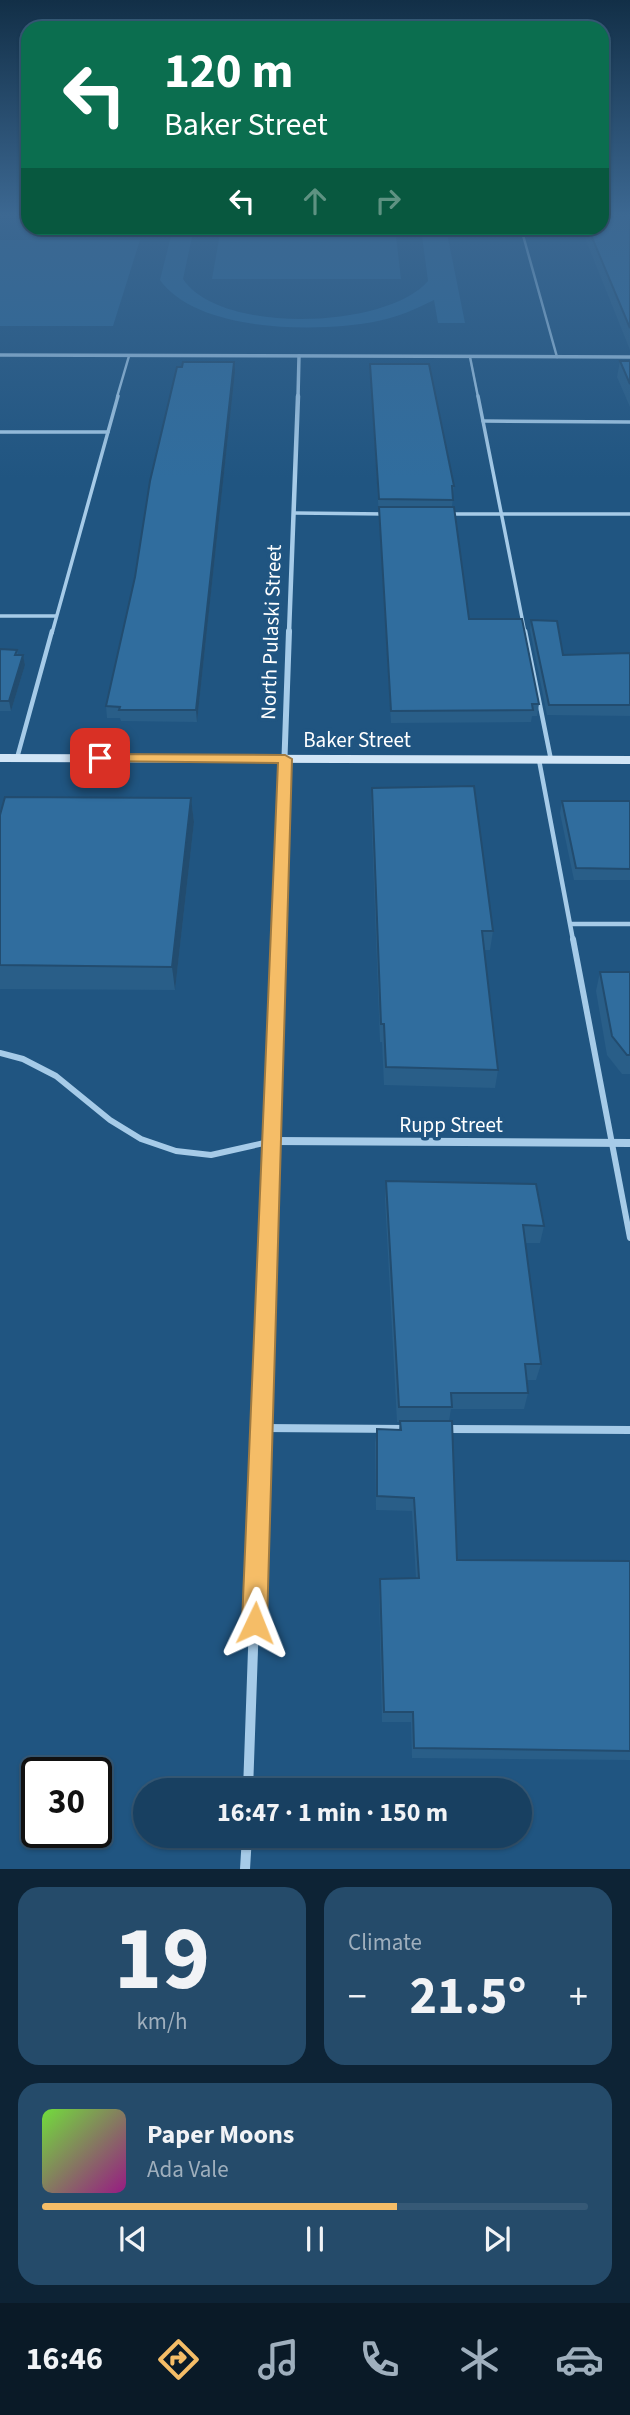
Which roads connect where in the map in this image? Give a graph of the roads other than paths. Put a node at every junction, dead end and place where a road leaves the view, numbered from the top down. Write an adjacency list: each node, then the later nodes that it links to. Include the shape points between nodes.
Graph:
1 (542, 304): 6 (lane)
2 (0, 355): 3 (street)
3 (129, 356): 4 (street); 11 (lane)
4 (299, 356): 5 (street); 12 (street, North Pulaski Street)
5 (470, 357): 6 (street); 8 (lane)
6 (557, 357): 7 (street)
7 (630, 357)
8 (483, 421): 9 (lane); 15 (lane)
9 (630, 422)
10 (0, 432): 11 (lane)
11 (108, 432): 18 (lane)
12 (295, 513): 13 (lane); 21 (street, North Pulaski Street)
13 (390, 514)
14 (446, 514): 15 (lane)
15 (502, 514): 16 (lane); 22 (lane)
16 (630, 514)
17 (0, 616): 18 (lane)
18 (56, 616): 20 (lane)
19 (0, 758): 20 (street, Baker Street)
20 (17, 758): 21 (street, Baker Street)
21 (285, 759): 22 (street, Baker Street); 27 (street, North Pulaski Street)
22 (545, 760): 23 (street, Baker Street); 24 (lane)
23 (630, 760)
24 (571, 924): 25 (lane); 28 (lane)
25 (630, 925)
26 (0, 1053): 27 (lane, via 56,1076 110,1121 176,1152 211,1155)
27 (272, 1142): 28 (street, Rupp Street); 31 (street, North Pulaski Street)
28 (612, 1143): 29 (street, Rupp Street); 30 (lane)
29 (630, 1143)
30 (630, 1238)
31 (262, 1428): 32 (lane); 35 (street, North Pulaski Street)
32 (409, 1429)
33 (437, 1429): 34 (lane)
34 (630, 1430)
35 (248, 1778)
36 (246, 1848): 37 (street)
37 (245, 1869)

